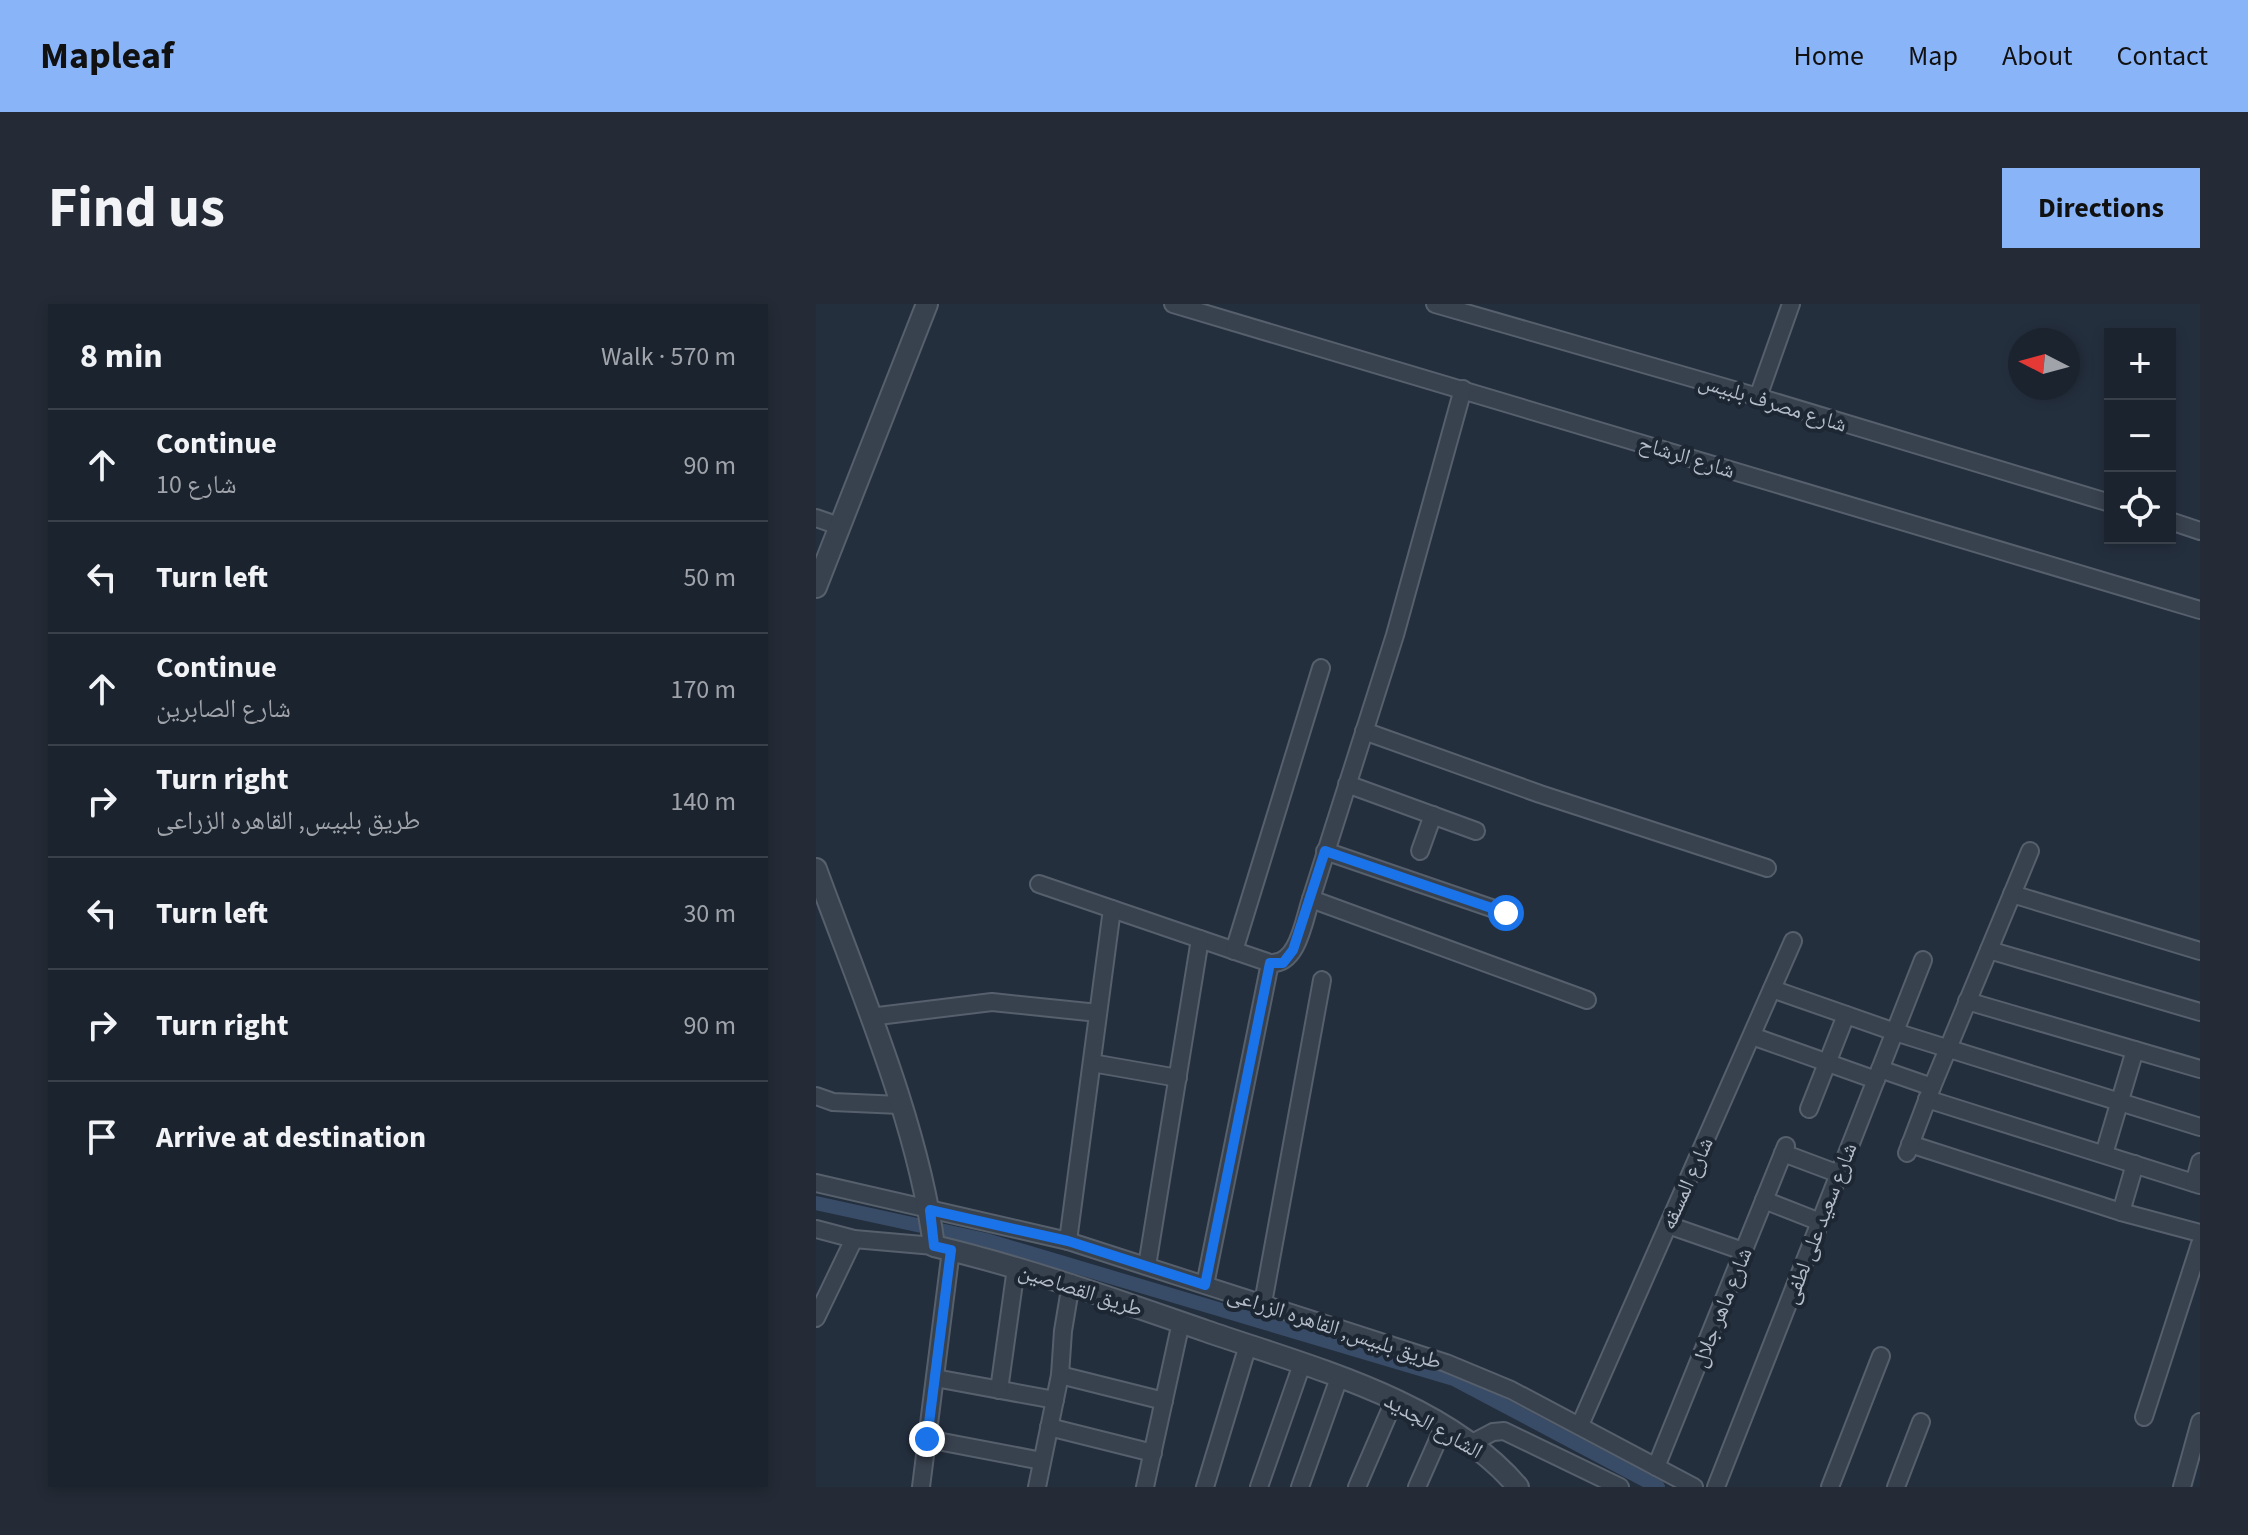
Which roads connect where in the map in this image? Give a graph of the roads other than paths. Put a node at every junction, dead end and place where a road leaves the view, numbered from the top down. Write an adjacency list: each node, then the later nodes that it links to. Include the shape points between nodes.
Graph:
1 (927, 304): 10 (street)
2 (1173, 304): 5 (street, شارع الرشاح)
3 (1435, 304): 6 (street, شارع مصرف بلبيس)
4 (1791, 304): 6 (street)
5 (1463, 389): 13 (street, شارع الرشاح); 15 (street)
6 (1758, 397): 7 (street, شارع مصرف بلبيس)
7 (2104, 501)
8 (816, 518): 10 (street)
9 (2176, 523): 11 (street)
10 (839, 526): 12 (street)
11 (2200, 531)
12 (816, 587)
13 (2200, 610)
14 (1321, 668): 32 (street)
15 (1364, 731): 16 (street); 22 (street)
16 (1347, 784): 17 (street); 19 (street)
17 (1433, 815): 18 (street); 20 (street)
18 (1476, 831)
19 (1325, 851): 26 (street); 28 (street)
20 (1420, 851)
21 (2030, 851): 25 (street)
22 (1767, 868)
23 (816, 869): 43 (street)
24 (1039, 884): 27 (street)
25 (2012, 894): 31 (street); 33 (street)
26 (1311, 899): 35 (street, via 1289,957); 38 (street)
27 (1112, 909): 29 (street); 41 (street)
28 (1506, 913)
29 (1200, 939): 32 (street); 52 (street)
30 (1793, 941): 37 (street, شارع المسقه)
31 (1989, 950): 39 (street); 40 (street)
32 (1234, 951): 35 (street)
33 (2200, 951)
34 (1923, 960): 44 (street, شارع سعيد على لطفى)
35 (1270, 963): 80 (street)
36 (1322, 980): 81 (street)
37 (1772, 989): 42 (street); 45 (street, شارع المسقه)
38 (1587, 1000)
39 (1967, 1001): 46 (street); 47 (street)
40 (2200, 1012)
41 (1098, 1013): 43 (street, via 992,1002); 48 (street)
42 (1846, 1015): 44 (street); 49 (street)
43 (870, 1017): 56 (street)
44 (1895, 1032): 46 (street); 51 (street, شارع سعيد على لطفى)
45 (1752, 1036): 49 (street); 69 (street, شارع المسقه)
46 (1948, 1049): 53 (street); 55 (street)
47 (2135, 1050): 50 (street); 55 (street)
48 (1092, 1063): 52 (street); 73 (street)
49 (1827, 1063): 51 (street); 57 (street)
50 (2200, 1069)
51 (1878, 1074): 53 (street); 62 (street, شارع سعيد على لطفى)
52 (1178, 1078): 77 (street)
53 (1929, 1093): 59 (street); 66 (street, via 1909,1149)
54 (816, 1096): 56 (street, via 833,1102)
55 (2120, 1102): 58 (street); 59 (street)
56 (900, 1105): 67 (street)
57 (1809, 1109)
58 (2200, 1127)
59 (2104, 1154): 61 (street)
60 (2200, 1162): 64 (street)
61 (2135, 1164): 64 (street); 66 (street)
62 (1839, 1174): 65 (street, شارع ماهر جلال, via 1784,1150); 68 (street, شارع سعيد على لطفى)
63 (816, 1183): 67 (street, طريق بلبيس, القاهره الزراعى)
64 (2197, 1184)
65 (1764, 1200): 68 (street); 76 (street, شارع ماهر جلال)
66 (2121, 1212): 71 (street)
67 (930, 1214): 73 (street, طريق بلبيس, القاهره الزراعى); 75 (street)
68 (1820, 1222): 117 (street, شارع سعيد على لطفى)
69 (1668, 1225): 76 (street); 97 (street, شارع المسقه)
70 (816, 1229): 72 (street, طريق القصاصين)
71 (2200, 1233)
72 (854, 1239): 75 (street, طريق القصاصين); 82 (street)
73 (1068, 1241): 77 (street, طريق بلبيس, القاهره الزراعى)
74 (2200, 1244): 94 (street)
75 (939, 1245): 78 (street, طريق القصاصين); 88 (street)
76 (1743, 1251): 105 (street, شارع ماهر جلال)
77 (1147, 1266): 80 (street, طريق بلبيس, القاهره الزراعى)
78 (1016, 1268): 79 (street, طريق القصاصين); 90 (street)
79 (1071, 1283): 83 (street, طريق القصاصين); 87 (street)
80 (1205, 1285): 81 (street, طريق بلبيس, القاهره الزراعى)
81 (1263, 1303): 97 (street, طريق بلبيس, القاهره الزراعى, via 1474,1372)
82 (816, 1318)
83 (1181, 1322): 84 (street, طريق القصاصين); 92 (street)
84 (1248, 1345): 86 (street, طريق القصاصين); 109 (street)
85 (1881, 1356): 118 (street)
86 (1302, 1364): 89 (street, طريق القصاصين); 110 (street)
87 (1060, 1375): 91 (street); 92 (street)
88 (935, 1378): 90 (street); 100 (street)
89 (1339, 1378): 93 (street, الشارع الجديد); 111 (street)
90 (999, 1390): 91 (street)
91 (1055, 1400): 99 (street)
92 (1164, 1401): 102 (street)
93 (1394, 1401): 98 (street, الشارع الجديد); 112 (street)
94 (2144, 1417)
95 (1921, 1422): 119 (street)
96 (2200, 1422): 104 (street)
97 (1580, 1425): 105 (street, طريق بلبيس, القاهره الزراعى)
98 (1444, 1426): 101 (street, الشارع الجديد); 113 (street)
99 (1049, 1427): 102 (street); 103 (street)
100 (927, 1439): 103 (street); 106 (street)
101 (1472, 1443): 114 (street, الشارع الجديد); 115 (street, via 1504,1431)
102 (1153, 1453): 108 (street)
103 (1042, 1461): 107 (street)
104 (2195, 1464): 120 (street)
105 (1656, 1467): 116 (street, طريق بلبيس, القاهره الزراعى)
106 (921, 1487)
107 (1037, 1487)
108 (1145, 1487)
109 (1205, 1487)
110 (1259, 1487)
111 (1300, 1487)
112 (1357, 1487)
113 (1417, 1487)
114 (1518, 1487)
115 (1620, 1487)
116 (1694, 1487)
117 (1716, 1487)
118 (1830, 1487)
119 (1896, 1487)
120 (2182, 1487)

